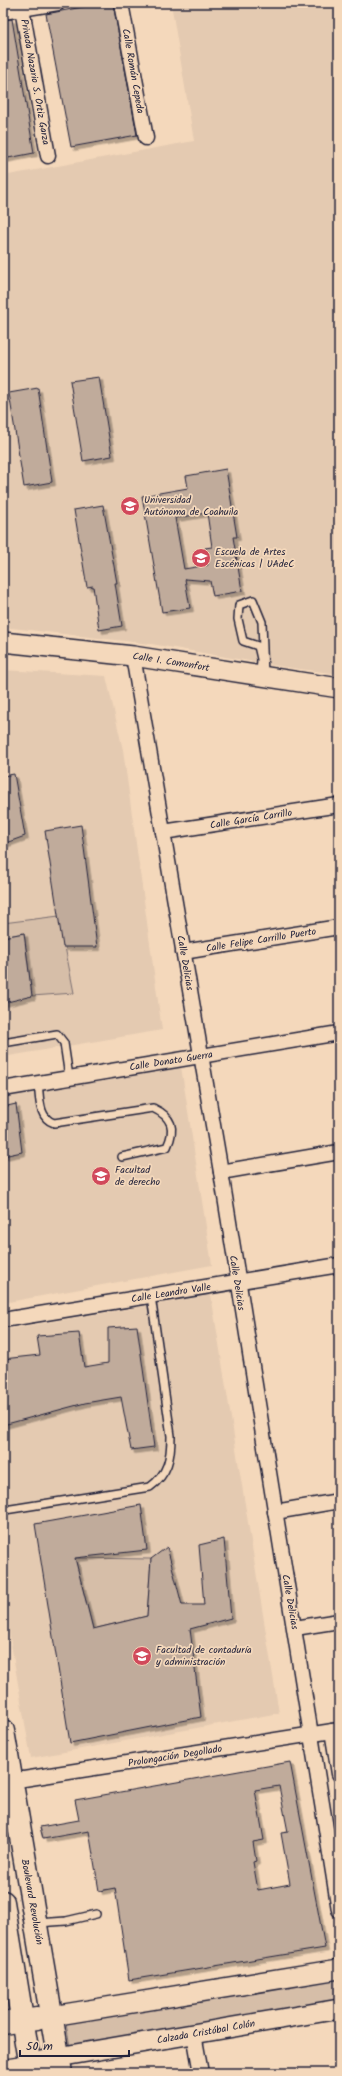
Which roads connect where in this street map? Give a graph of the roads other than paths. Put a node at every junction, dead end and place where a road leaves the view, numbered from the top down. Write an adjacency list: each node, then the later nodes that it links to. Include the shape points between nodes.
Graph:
1 (58, 3): 3 (street)
2 (121, 3): 5 (street, Calle Román Cepeda)
3 (22, 6): 4 (street); 6 (street, Privada Nazario S. Ortiz Garza)
4 (3, 12)
5 (146, 138)
6 (48, 156)
7 (3, 642): 8 (main road, Calle I. Comonfort)
8 (133, 656): 9 (main road, Calle I. Comonfort); 12 (street, Calle Delicias)
9 (262, 676): 9 (lane, via 262,622 254,600 239,605 238,619 243,641 258,646); 10 (main road, Calle I. Comonfort)
10 (339, 688)
11 (339, 805): 12 (street, Calle García Carrillo)
12 (163, 832): 14 (street, Calle Delicias)
13 (339, 928): 14 (street, Calle Felipe Carrillo Puerto)
14 (183, 952): 17 (street, Calle Delicias)
15 (339, 1033): 17 (street, Calle Donato Guerra)
16 (3, 1043): 18 (lane, via 57,1034 64,1043)
17 (201, 1056): 18 (street, Calle Donato Guerra); 23 (street, Calle Delicias)
18 (70, 1077): 19 (street, Calle Donato Guerra)
19 (38, 1083): 20 (street, Calle Donato Guerra); 22 (lane, via 43,1116 54,1123 153,1108 169,1119 171,1138 167,1147)
20 (3, 1089)
21 (339, 1152): 23 (street)
22 (122, 1157)
23 (221, 1172): 25 (street, Calle Delicias)
24 (339, 1265): 25 (street, Calle Leandro Valle)
25 (237, 1282): 26 (street, Calle Leandro Valle); 30 (street, Calle Delicias)
26 (151, 1296): 27 (street, Calle Leandro Valle); 29 (lane, via 171,1436 171,1455 160,1480 150,1487)
27 (3, 1320)
28 (339, 1501): 30 (street)
29 (5, 1510)
30 (275, 1512): 32 (street, Calle Delicias)
31 (339, 1621): 32 (street)
32 (295, 1628): 35 (street, Calle Delicias)
33 (336, 1730): 35 (street, Prolongación Degollado); 36 (street)
34 (3, 1732): 37 (main road, Boulevard Revolución)
35 (312, 1734): 37 (street, Prolongación Degollado); 39 (street, Calle Delicias)
36 (339, 1774)
37 (11, 1781): 41 (main road, Boulevard Revolución)
38 (3, 1902): 45 (main road)
39 (339, 1910)
40 (96, 1914): 41 (lane)
41 (35, 1923): 44 (main road, Boulevard Revolución)
42 (339, 1969): 44 (main road)
43 (339, 2010): 46 (main road, Calzada Cristóbal Colón)
44 (52, 2016): 45 (main road); 47 (main road, Boulevard Revolución)
45 (13, 2021): 48 (main road)
46 (194, 2034): 47 (main road, Calzada Cristóbal Colón); 50 (street)
47 (60, 2065): 48 (main road, Calzada Cristóbal Colón)
48 (30, 2070): 49 (main road, Calzada Cristóbal Colón)
49 (3, 2071)
50 (201, 2073)

